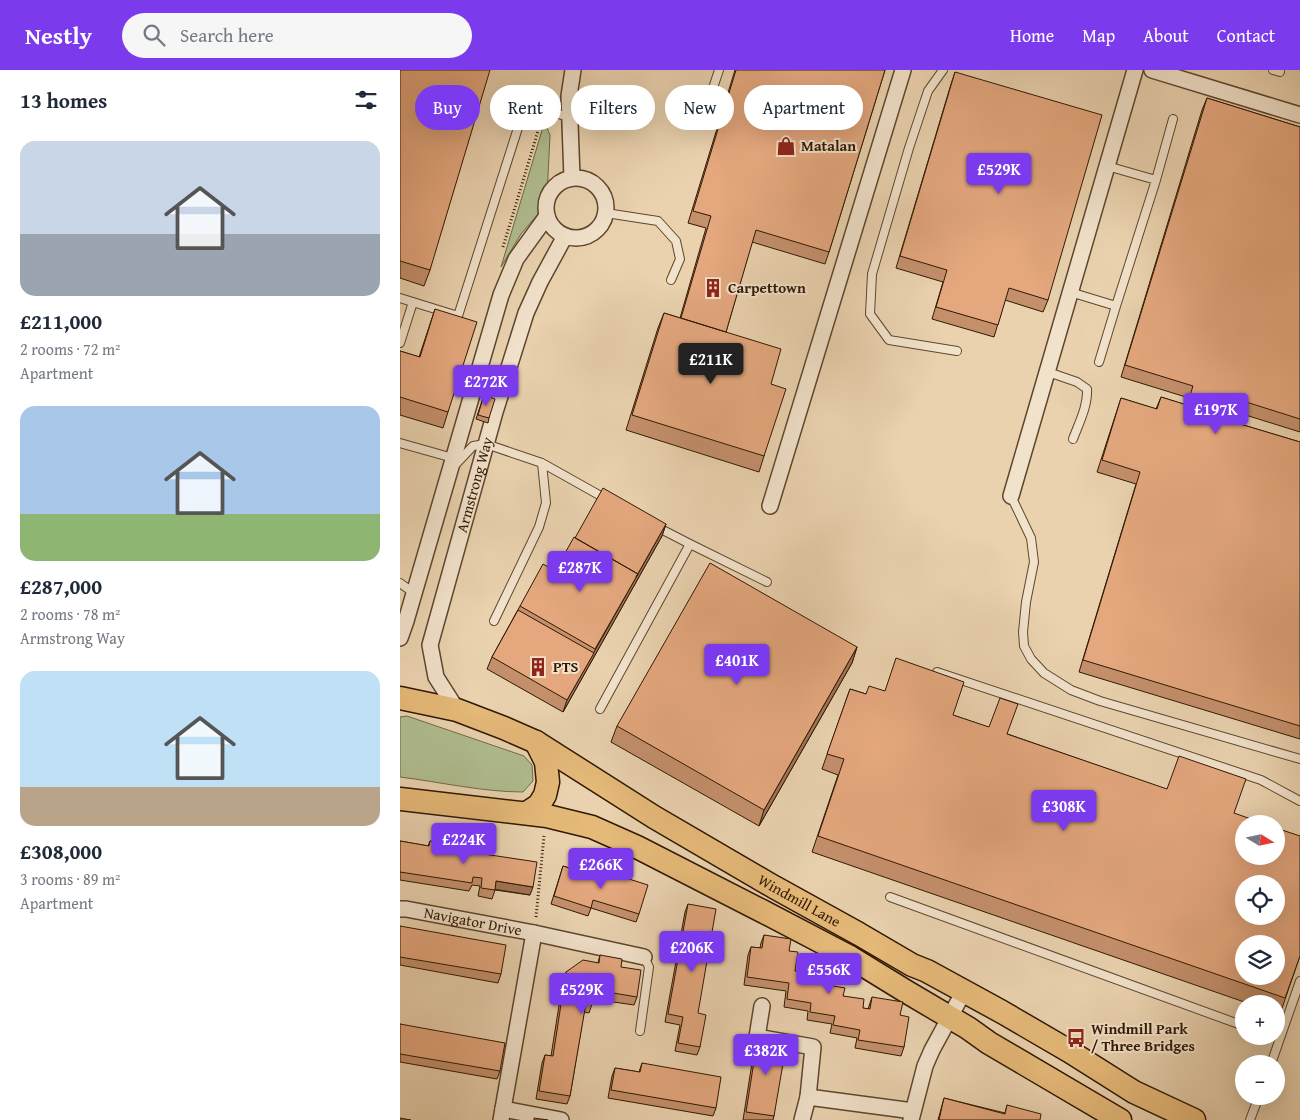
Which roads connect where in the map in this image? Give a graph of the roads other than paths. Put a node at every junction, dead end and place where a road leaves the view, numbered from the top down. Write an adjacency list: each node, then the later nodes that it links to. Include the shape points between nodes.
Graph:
1 (573, 70): 9 (street)
2 (719, 70): 7 (lane)
3 (903, 70): 33 (street)
4 (943, 70): 23 (lane, via 928,91 908,148 872,274 870,314 890,340)
5 (1134, 70): 11 (street)
6 (1152, 70): 8 (street)
7 (714, 85)
8 (1300, 114)
9 (569, 117): 12 (street); 20 (lane, via 538,107 524,109 458,316)
10 (1173, 119): 13 (lane)
11 (1107, 166): 13 (lane); 18 (street)
12 (572, 178): 14 (street, via 590,181 598,187 606,204); 15 (street, Armstrong Way, via 554,188 546,206)
13 (1156, 180): 21 (lane)
14 (606, 213): 16 (street, via 603,222 591,234 574,238); 17 (lane, via 658,221 676,241 680,259)
15 (547, 216): 16 (street, via 551,225); 30 (street, Armstrong Way, via 516,259 500,295)
16 (565, 236): 28 (street, Armstrong Way, via 526,313)
17 (671, 280)
18 (1070, 292): 21 (lane); 25 (street)
19 (400, 298): 20 (lane)
20 (413, 302): 22 (lane)
21 (1116, 306): 24 (lane)
22 (400, 344)
23 (957, 351)
24 (1099, 362)
25 (1048, 372): 26 (lane, via 1087,389 1086,404); 31 (street)
26 (1074, 439)
27 (400, 443): 30 (lane)
28 (486, 444): 29 (lane); 30 (lane, via 473,446); 44 (street, Armstrong Way, via 430,645 436,677)
29 (542, 463): 32 (lane); 39 (lane, via 546,503 539,527)
30 (452, 464): 38 (street, Armstrong Way)
31 (1011, 496): 46 (lane, via 1031,538 1034,562 1026,602 1024,646 1044,673 1071,690 1100,701)
32 (611, 502)
33 (770, 506)
34 (646, 520): 35 (lane)
35 (690, 544): 36 (lane); 43 (lane)
36 (767, 582)
37 (400, 583): 38 (lane)
38 (414, 593): 40 (street, Armstrong Way)
39 (494, 621)
40 (400, 638)
41 (927, 669): 48 (lane, via 1261,780)
42 (400, 698): 44 (main road, Windmill Lane)
43 (600, 709)
44 (458, 710): 45 (main road, Windmill Lane)
45 (536, 742): 49 (main road, via 546,762 548,782); 55 (main road, Windmill Lane, via 766,882)
46 (1300, 759)
47 (400, 799): 49 (main road, Windmill Lane)
48 (1300, 800)
49 (537, 815): 58 (main road, Windmill Lane, via 592,827 637,847 850,957)
50 (890, 897): 59 (lane)
51 (400, 909): 52 (street, Navigator Drive)
52 (534, 933): 53 (street); 63 (street, Navigator Drive)
53 (644, 957): 60 (lane, via 649,967)
54 (1300, 981): 57 (lane)
55 (964, 991): 58 (street); 68 (main road, Windmill Lane, via 1134,1092)
56 (762, 1006): 61 (street, via 757,1037 813,1047)
57 (1285, 1017)
58 (950, 1018): 64 (street, via 925,1066); 67 (main road, Windmill Lane)
59 (1235, 1023)
60 (640, 1031)
61 (808, 1097): 64 (street); 66 (street)
62 (1256, 1105): 69 (lane)
63 (502, 1115): 65 (street)
64 (912, 1116)
65 (561, 1120)
66 (802, 1120)
67 (1120, 1120)
68 (1194, 1120)
69 (1250, 1120)

